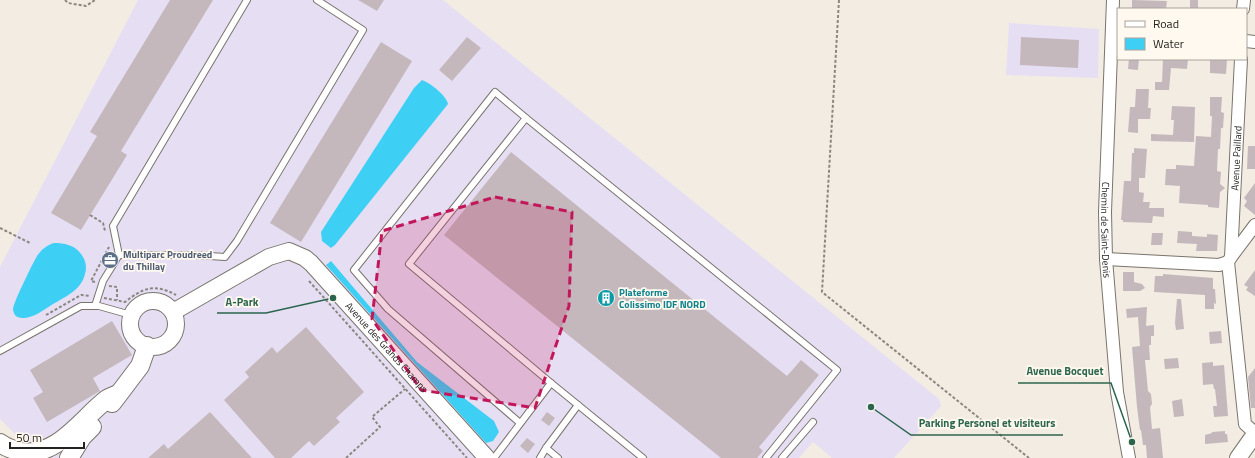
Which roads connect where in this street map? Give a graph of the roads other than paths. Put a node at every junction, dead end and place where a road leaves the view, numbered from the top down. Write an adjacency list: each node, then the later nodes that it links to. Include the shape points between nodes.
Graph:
1 (247, 0): 8 (lane, via 113,226)
2 (316, 0): 8 (lane, via 363,30 225,257)
3 (1113, 0): 4 (street, Chemin de Saint-Denis)
4 (1115, 36): 9 (street, Chemin de Saint-Denis, via 1105,212)
5 (1241, 60): 10 (street, Avenue Paillard)
6 (526, 118): 16 (lane, via 409,264); 20 (lane, via 495,92 354,270 388,309); 30 (lane, via 837,370)
7 (1255, 225): 10 (street)
8 (119, 255): 12 (lane, via 102,284)
9 (1106, 259): 10 (street, via 1220,265); 32 (street, Chemin de Saint-Denis, via 1117,392)
10 (1230, 260): 21 (street, Avenue Paillard, via 1245,424)
11 (176, 304): 13 (main road, via 154,300 143,303); 14 (main road, via 176,328 172,338 158,347); 24 (main road, Avenue des Grands Champs, via 269,258 289,251 305,258)
12 (95, 306): 13 (lane); 15 (lane, via 81,306)
13 (132, 315): 14 (main road, via 130,326 133,336)
14 (147, 346): 17 (main road, via 140,366)
15 (0, 351)
16 (551, 383): 18 (lane); 20 (lane)
17 (118, 394): 22 (main road, via 108,398 53,449 26,453 7,448); 25 (main road, via 106,412 82,437)
18 (578, 405): 23 (lane); 29 (lane)
19 (813, 422): 31 (lane)
20 (520, 423): 24 (lane)
21 (1255, 434): 33 (main road)
22 (0, 443)
23 (546, 448): 27 (lane); 28 (lane)
24 (493, 456): 26 (lane)
25 (69, 458)
26 (504, 458)
27 (540, 458)
28 (558, 458)
29 (643, 458)
30 (766, 458)
31 (782, 458)
32 (1129, 458)
33 (1238, 458)

